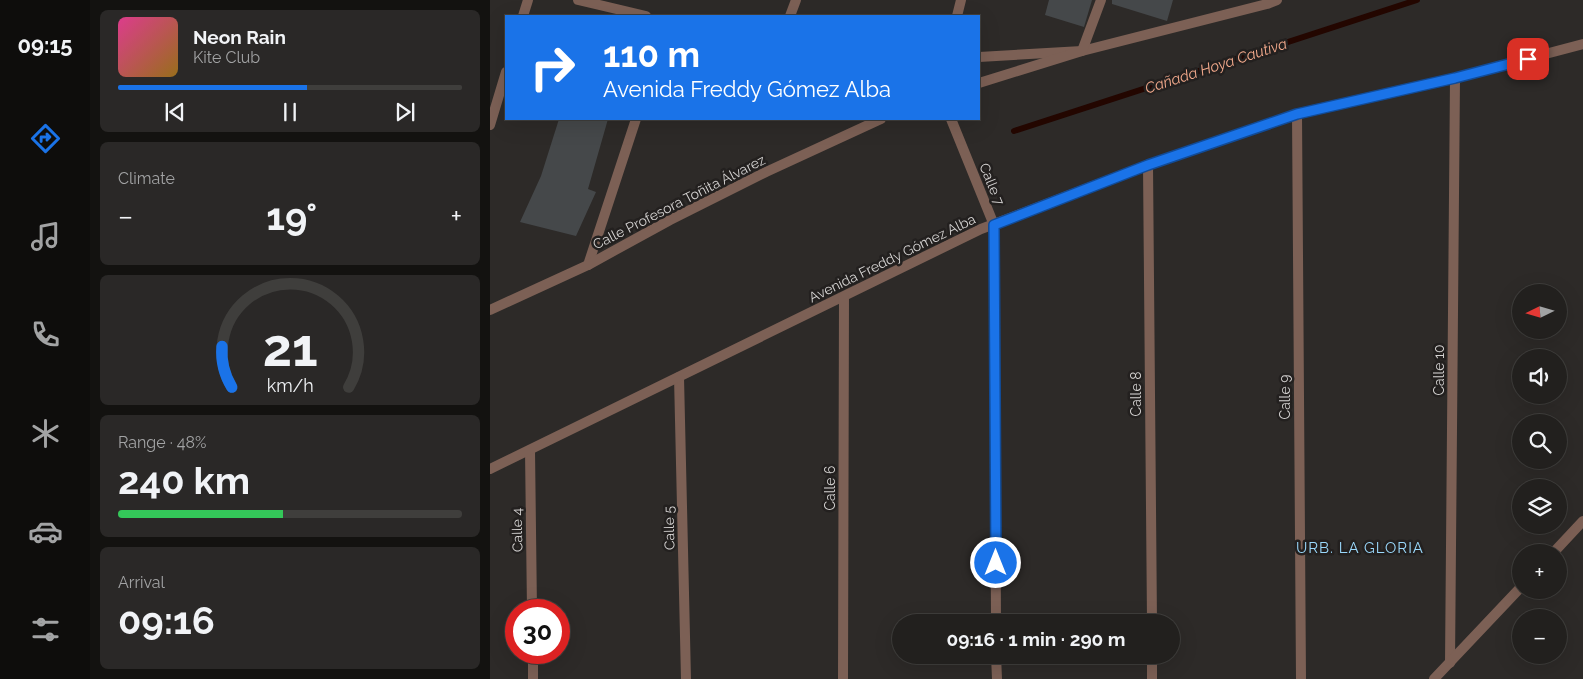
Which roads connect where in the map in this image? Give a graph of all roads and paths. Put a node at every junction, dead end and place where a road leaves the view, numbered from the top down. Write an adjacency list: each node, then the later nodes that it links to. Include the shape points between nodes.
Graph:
1 (528, 0): 7 (street)
2 (578, 0): 8 (street)
3 (796, 0): 9 (street)
4 (960, 0): 10 (street)
5 (1101, 0): 12 (street)
6 (1271, 1): 12 (street)
7 (523, 15)
8 (642, 15)
9 (790, 15)
10 (957, 15)
11 (1583, 44): 15 (street, Avenida Freddy Gómez Alba)
12 (1082, 51): 13 (street); 16 (street)
13 (980, 57)
14 (505, 75): 21 (street)
15 (1455, 78): 17 (street, Avenida Freddy Gómez Alba); 36 (street, Calle 10)
16 (980, 82)
17 (1297, 114): 22 (street, Avenida Freddy Gómez Alba); 45 (street, Calle 9)
18 (636, 120): 24 (street)
19 (879, 120): 24 (street, Calle Profesora Toñita Álvarez, via 679,215)
20 (951, 120): 23 (street, Calle 7)
21 (490, 125)
22 (1148, 165): 23 (street, Avenida Freddy Gómez Alba); 35 (street, Calle 8)
23 (994, 225): 25 (street, Avenida Freddy Gómez Alba); 34 (street, Calle 7)
24 (588, 265): 26 (street, Calle Profesora Toñita Álvarez)
25 (844, 297): 27 (street, Avenida Freddy Gómez Alba); 42 (street, Calle 6)
26 (490, 310)
27 (679, 377): 28 (street, Avenida Freddy Gómez Alba); 41 (street, Calle 5)
28 (530, 450): 29 (street, Avenida Freddy Gómez Alba); 33 (street, Calle 4)
29 (490, 469)
30 (1583, 522): 31 (street)
31 (1562, 544)
32 (1512, 597): 36 (street)
33 (532, 599)
34 (996, 614)
35 (1152, 614)
36 (1450, 663): 46 (street)
37 (533, 664): 40 (street)
38 (996, 664): 43 (street)
39 (1152, 664): 44 (street)
40 (533, 679)
41 (686, 679)
42 (843, 679)
43 (997, 679)
44 (1152, 679)
45 (1301, 679)
46 (1434, 679)

